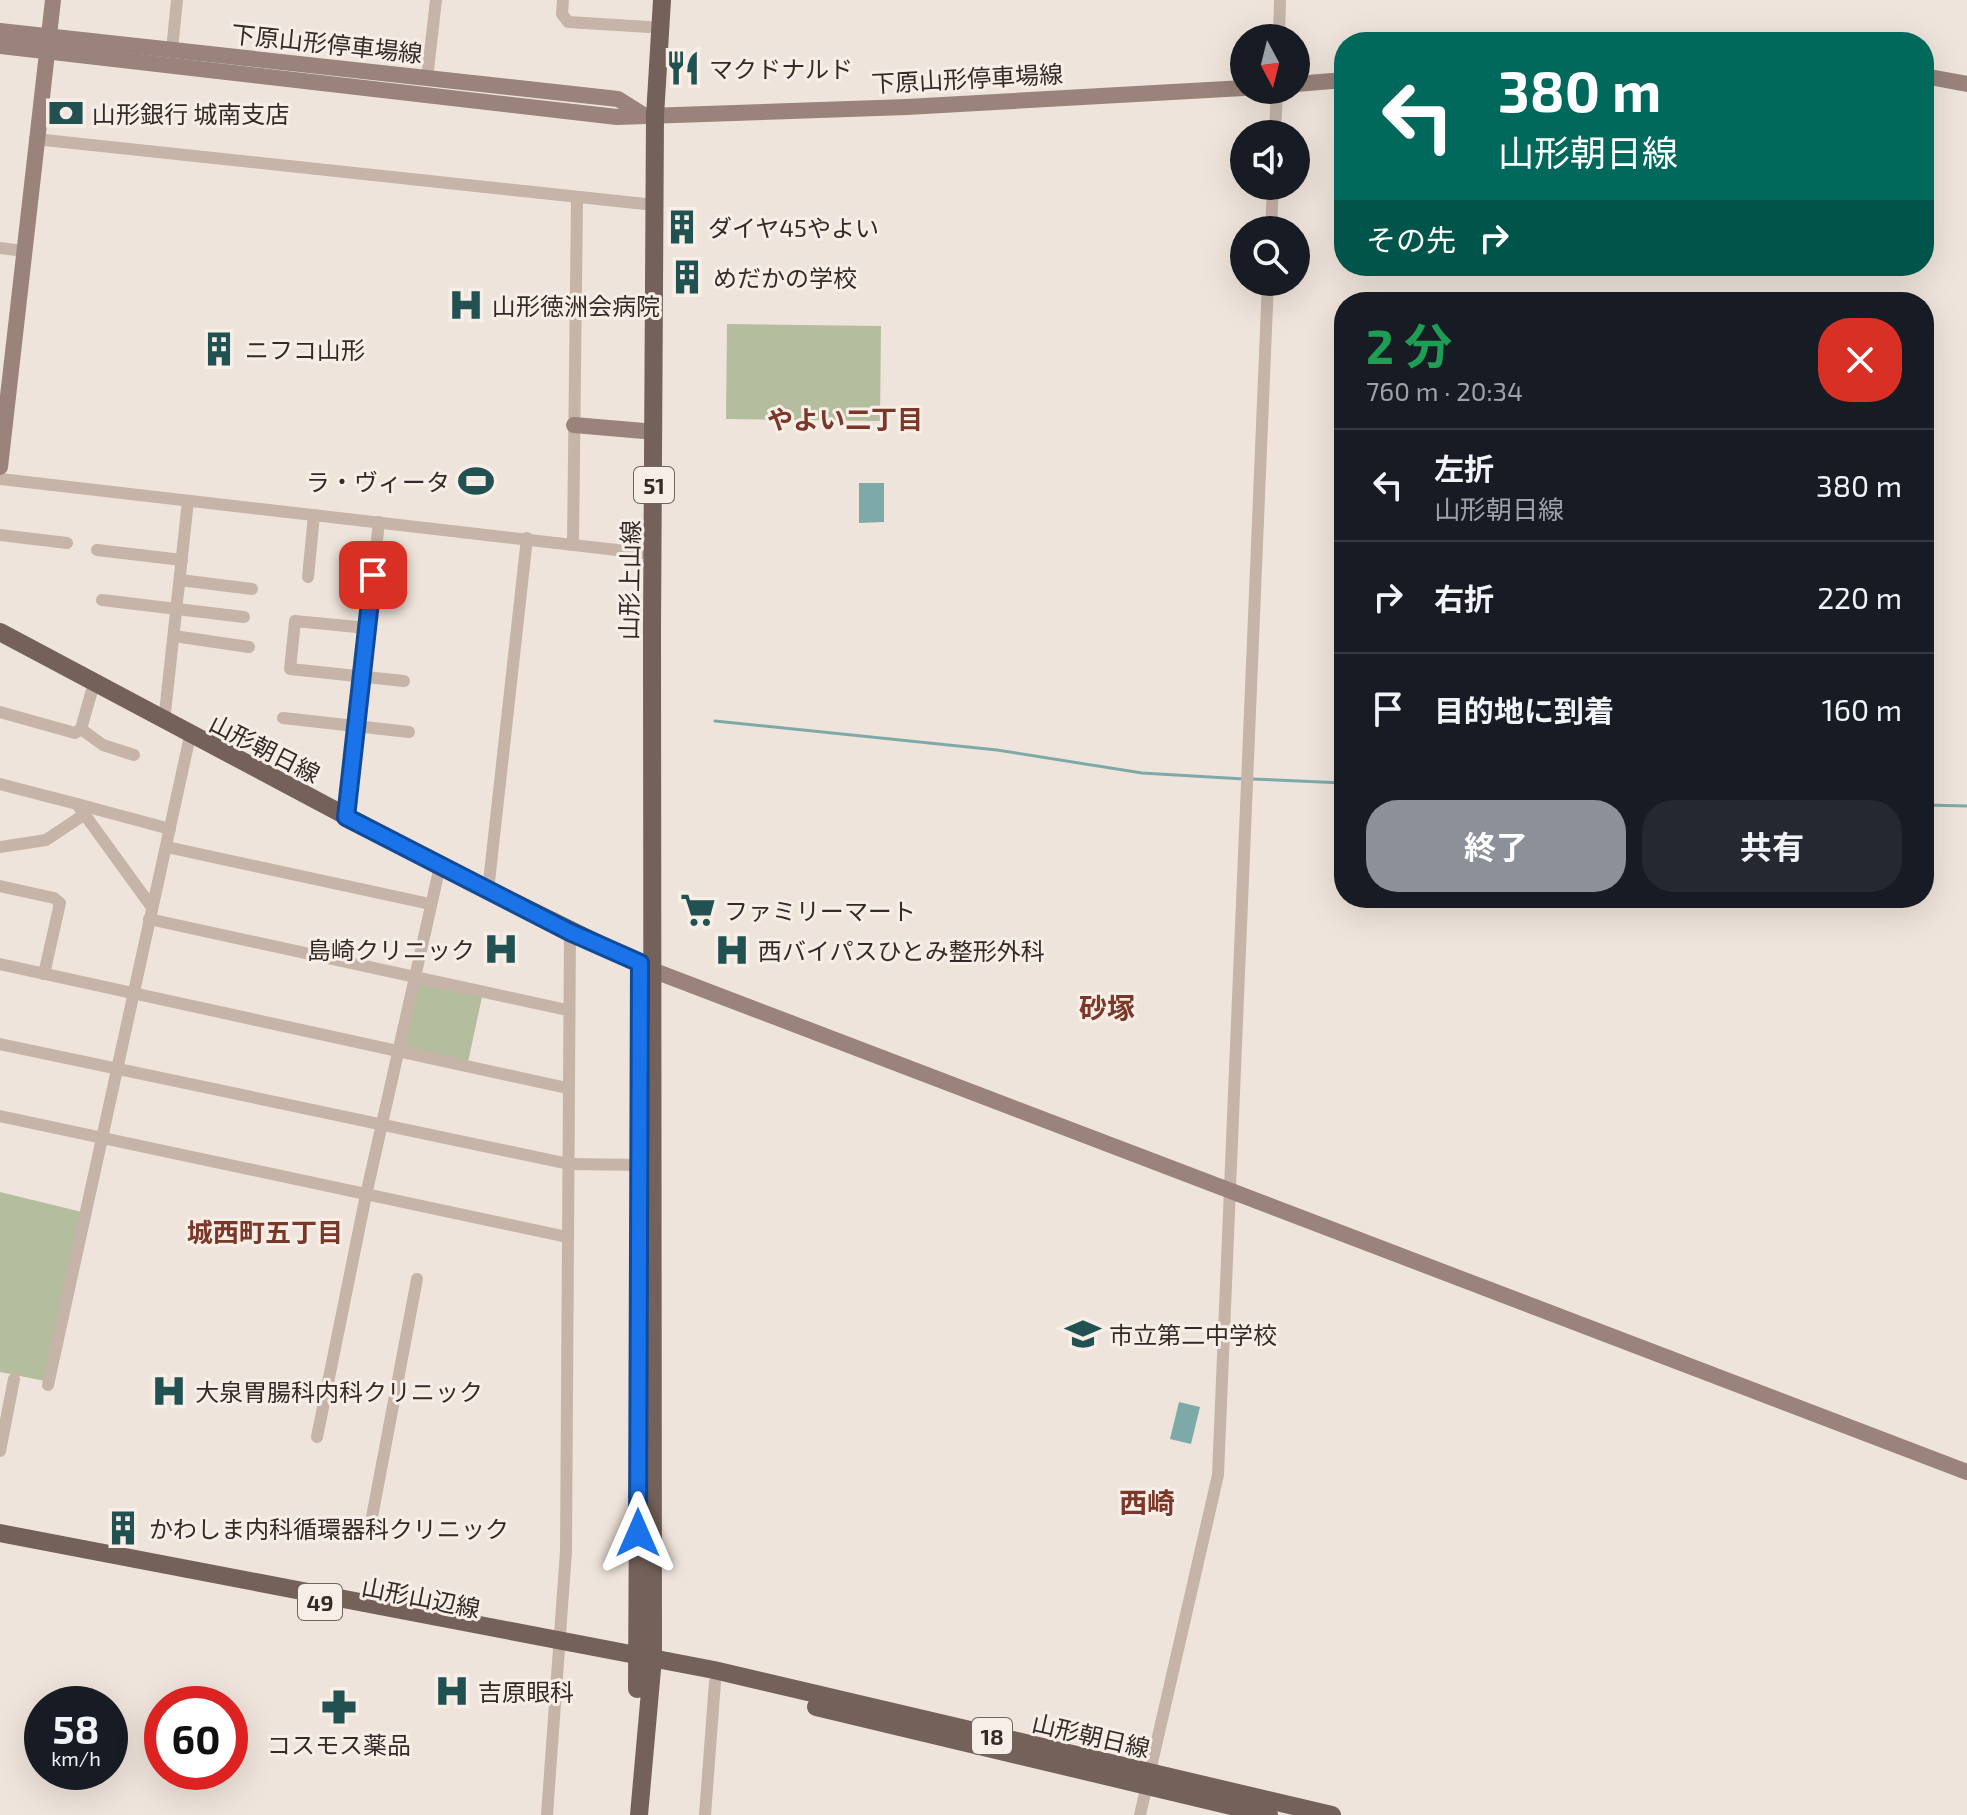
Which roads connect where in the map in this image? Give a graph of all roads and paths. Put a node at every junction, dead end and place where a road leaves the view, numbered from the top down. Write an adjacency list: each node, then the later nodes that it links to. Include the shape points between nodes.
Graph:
1 (53, 0): 11 (main road)
2 (177, 0): 13 (street)
3 (436, 0): 15 (street)
4 (563, 0): 9 (street, via 562,14 568,22)
5 (650, 0): 9 (main road, 山形上山線 / 51)
6 (662, 0): 20 (main road, 山形上山線 / 51)
7 (1280, 0): 8 (street)
8 (1279, 24)
9 (649, 27): 20 (main road, 山形上山線 / 51)
10 (0, 31): 11 (main road, 下原山形停車場線)
11 (46, 43): 12 (main road, 下原山形停車場線); 13 (main road, 下原山形停車場線); 20 (main road, 下原山形停車場線, via 602,116); 21 (main road)
12 (0, 46)
13 (172, 50): 15 (main road, 下原山形停車場線)
14 (1934, 78): 18 (main road)
15 (427, 79): 20 (main road, 下原山形停車場線, via 618,99)
16 (1334, 81): 17 (main road)
17 (1310, 83)
18 (1967, 84)
19 (1230, 89): 20 (main road, 下原山形停車場線)
20 (650, 116): 23 (main road, 山形上山線 / 51); 75 (main road, 山形上山線 / 51)
21 (35, 139): 22 (street); 25 (main road)
22 (577, 199): 23 (street); 27 (street)
23 (645, 204): 28 (main road, 山形上山線 / 51)
24 (0, 248): 25 (street)
25 (24, 251): 29 (main road)
26 (1267, 296): 89 (street)
27 (574, 425): 28 (main road); 37 (street)
28 (644, 431): 39 (main road, 山形上山線 / 51)
29 (0, 467)
30 (0, 479): 31 (street)
31 (188, 501): 32 (street); 40 (street)
32 (314, 515): 33 (street); 41 (street)
33 (379, 522): 35 (street); 47 (street)
34 (0, 535): 36 (street)
35 (527, 538): 37 (street); 70 (street)
36 (67, 543)
37 (573, 543): 39 (street)
38 (97, 550): 40 (street)
39 (643, 553): 75 (main road, 山形上山線 / 51)
40 (182, 560): 42 (street)
41 (308, 577)
42 (180, 580): 43 (street); 45 (street)
43 (252, 589)
44 (102, 600): 45 (street)
45 (177, 609): 46 (street); 49 (street)
46 (244, 617)
47 (367, 628): 51 (street); 51 (street, via 295,621 290,669)
48 (0, 632): 53 (main road, 山形朝日線)
49 (174, 636): 50 (street); 56 (street)
50 (249, 647)
51 (361, 677): 52 (street); 57 (street)
52 (404, 681)
53 (94, 683): 56 (main road, 山形朝日線); 58 (street)
54 (0, 712): 58 (street, via 75,733)
55 (283, 718): 57 (street)
56 (164, 722): 60 (main road, 山形朝日線)
57 (356, 726): 59 (street); 64 (street)
58 (81, 729): 61 (street, via 103,745)
59 (409, 732)
60 (190, 736): 64 (main road, 山形朝日線); 65 (street)
61 (134, 755)
62 (0, 784): 63 (street)
63 (81, 809): 65 (street); 66 (street, via 46,840); 72 (street)
64 (346, 817): 68 (main road, 山形朝日線)
65 (170, 829): 67 (street)
66 (0, 847)
67 (167, 847): 71 (street); 72 (street)
68 (440, 866): 70 (main road, 山形朝日線); 71 (street)
69 (0, 886): 76 (street, via 60,903)
70 (488, 891): 73 (main road, 山形朝日線)
71 (430, 904): 77 (street)
72 (150, 913): 77 (street); 78 (street)
73 (570, 932): 75 (main road, 山形朝日線); 79 (street)
74 (0, 964): 76 (street)
75 (646, 966): 88 (main road); 89 (main road)
76 (44, 974): 78 (street)
77 (413, 978): 79 (street); 81 (street)
78 (133, 994): 81 (street); 82 (street)
79 (567, 1010): 83 (street)
80 (0, 1044): 82 (street)
81 (397, 1050): 83 (street); 85 (street)
82 (117, 1070): 85 (street); 86 (street)
83 (567, 1088): 87 (street)
84 (0, 1116): 86 (street)
85 (381, 1127): 87 (street); 90 (street)
86 (102, 1138): 90 (street); 94 (street)
87 (569, 1164): 88 (street); 91 (street)
88 (646, 1166): 102 (main road)
89 (1230, 1188): 97 (main road); 104 (street, via 1218,1475)
90 (366, 1195): 91 (street); 95 (street)
91 (567, 1237): 101 (street, via 566,1551)
92 (417, 1279): 98 (street)
93 (14, 1379): 96 (street)
94 (48, 1385)
95 (317, 1437)
96 (0, 1451)
97 (1967, 1472)
98 (372, 1517)
99 (0, 1533): 101 (main road, 山形山辺線 / 49)
100 (0, 1541): 101 (main road, 山形山辺線 / 49)
101 (559, 1645): 102 (main road, 山形山辺線 / 49); 105 (street)
102 (645, 1662): 103 (main road, 山形朝日線 / 18); 104 (main road, 山形朝日線 / 18); 106 (main road); 107 (main road)
103 (715, 1682): 104 (main road, 山形朝日線 / 18); 108 (street)
104 (1148, 1781): 109 (street); 110 (main road, 山形朝日線 / 18); 111 (main road, 山形朝日線 / 18)
105 (547, 1815)
106 (627, 1815)
107 (639, 1815)
108 (705, 1815)
109 (1140, 1815)
110 (1269, 1815)
111 (1332, 1815)

